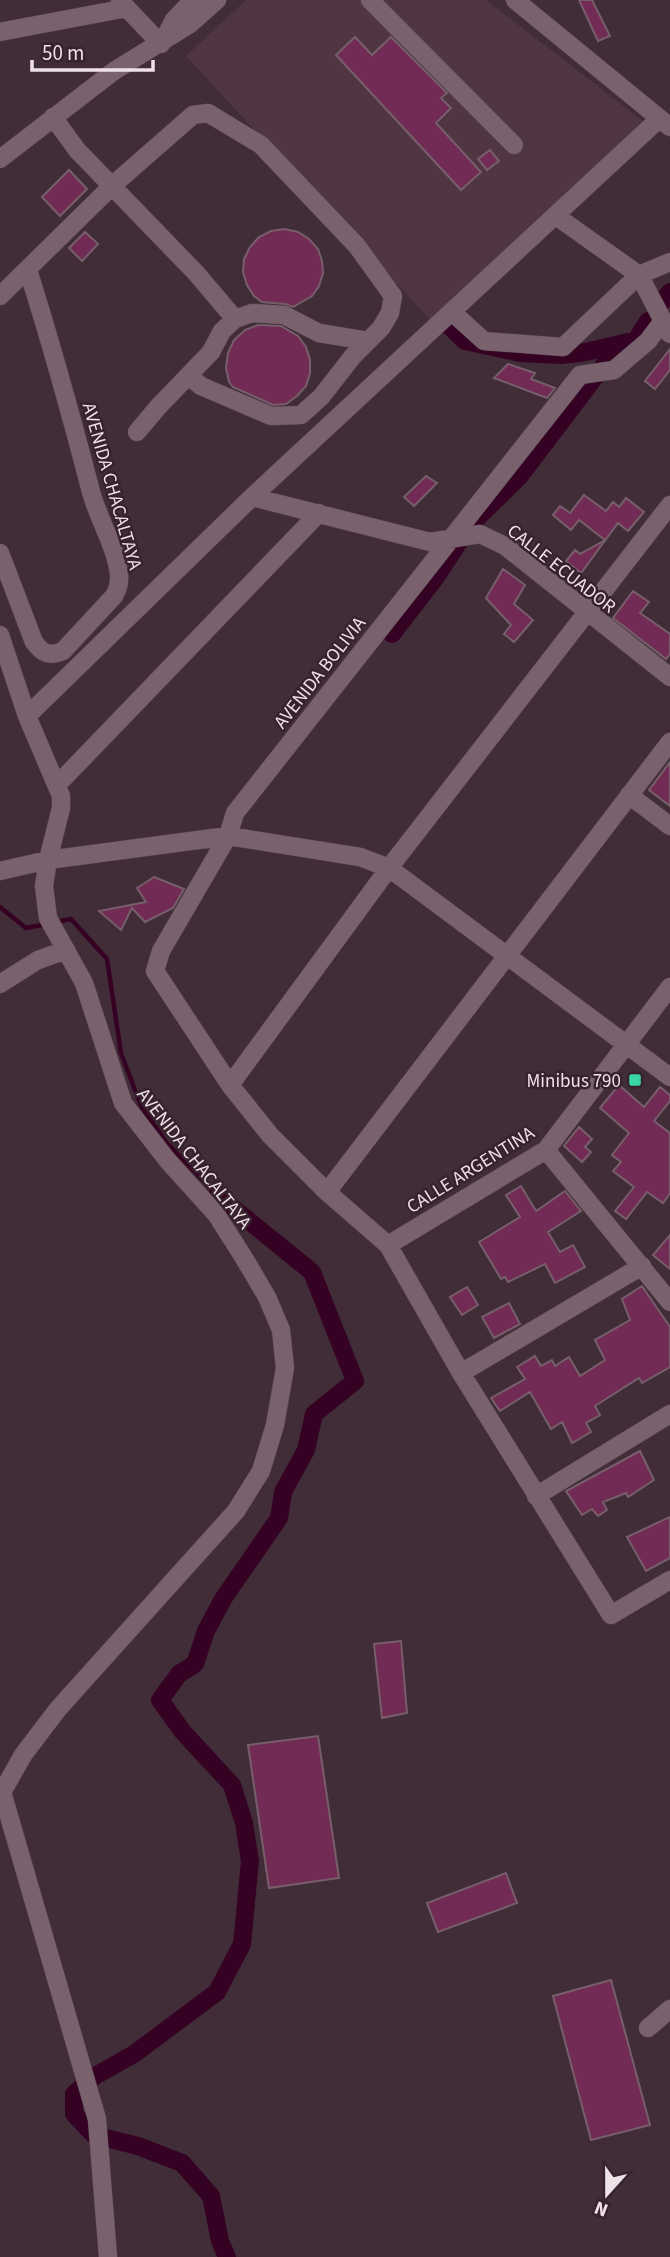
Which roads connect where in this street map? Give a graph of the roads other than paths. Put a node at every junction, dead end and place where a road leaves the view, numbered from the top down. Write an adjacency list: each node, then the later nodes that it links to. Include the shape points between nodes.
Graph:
1 (193, 0): 7 (street, via 174,20)
2 (217, 0): 7 (street)
3 (370, 0): 10 (street)
4 (515, 0): 9 (street)
5 (123, 4): 6 (street); 7 (street)
6 (0, 33)
7 (161, 44): 8 (street, via 114,71)
8 (53, 117): 11 (street); 12 (street, via 77,150)
9 (665, 123): 13 (street)
10 (514, 145)
11 (0, 159)
12 (113, 185): 15 (street); 19 (street); 21 (street, via 193,115 208,113 261,145 357,246 393,296 390,313)
13 (556, 216): 16 (street); 18 (street)
14 (670, 262): 16 (street)
15 (28, 270): 17 (street); 28 (street, AVENIDA CHACALTAYA, via 90,489 114,554 119,587 63,651 54,655 41,652)
16 (639, 275): 18 (street, via 563,347 484,341); 20 (street)
17 (0, 296)
18 (452, 312): 24 (street)
19 (235, 319): 21 (street, via 252,313 284,315 319,333); 22 (street, AVENIDA CHACALTAYA)
20 (667, 328): 27 (street, AVENIDA BOLIVIA, via 614,369 580,376)
21 (368, 341): 22 (street, via 301,415 271,416 201,386)
22 (189, 376): 23 (street, AVENIDA CHACALTAYA)
23 (137, 432)
24 (252, 497): 26 (street, CALLE ECUADOR); 32 (street)
25 (670, 505): 29 (street)
26 (319, 513): 27 (street, CALLE ECUADOR, via 429,542); 34 (street)
27 (451, 538): 29 (street, CALLE ECUADOR, via 480,534 505,546); 37 (street, AVENIDA BOLIVIA, via 235,813)
28 (0, 553)
29 (587, 613): 31 (street, CALLE ECUADOR); 39 (street)
30 (0, 635): 32 (street, AVENIDA CHACALTAYA)
31 (670, 677)
32 (27, 716): 34 (street, AVENIDA CHACALTAYA)
33 (670, 742): 35 (street)
34 (57, 785): 38 (street, AVENIDA CHACALTAYA, via 61,808)
35 (629, 795): 36 (street); 42 (street)
36 (670, 827)
37 (228, 836): 38 (street); 39 (street, via 360,857); 47 (street, AVENIDA BOLIVIA, via 161,951 155,971)
38 (48, 860): 40 (street); 41 (street, AVENIDA CHACALTAYA, via 44,886 48,918)
39 (389, 868): 42 (street); 47 (street)
40 (0, 871)
41 (65, 950): 43 (street, via 37,960); 57 (street, AVENIDA CHACALTAYA, via 84,984 123,1103 216,1214 244,1258 281,1330 285,1368 261,1471 236,1511 58,1709)
42 (508, 956): 45 (street); 49 (street)
43 (0, 984)
44 (670, 987): 45 (street, CALLE ARGENTINA)
45 (625, 1043): 46 (street); 48 (street, CALLE ARGENTINA)
46 (670, 1077)
47 (230, 1086): 49 (street, via 270,1135)
48 (546, 1150): 50 (street, CALLE ARGENTINA); 51 (street)
49 (327, 1192): 50 (street)
50 (388, 1245): 53 (street)
51 (642, 1266): 52 (street); 53 (street)
52 (670, 1302)
53 (461, 1373): 55 (street)
54 (670, 1414): 55 (street)
55 (536, 1496): 56 (street, via 611,1615)
56 (670, 1580)
57 (1, 1794): 60 (street, via 97,2119)
58 (670, 2009): 59 (street)
59 (648, 2028)
60 (108, 2257)

